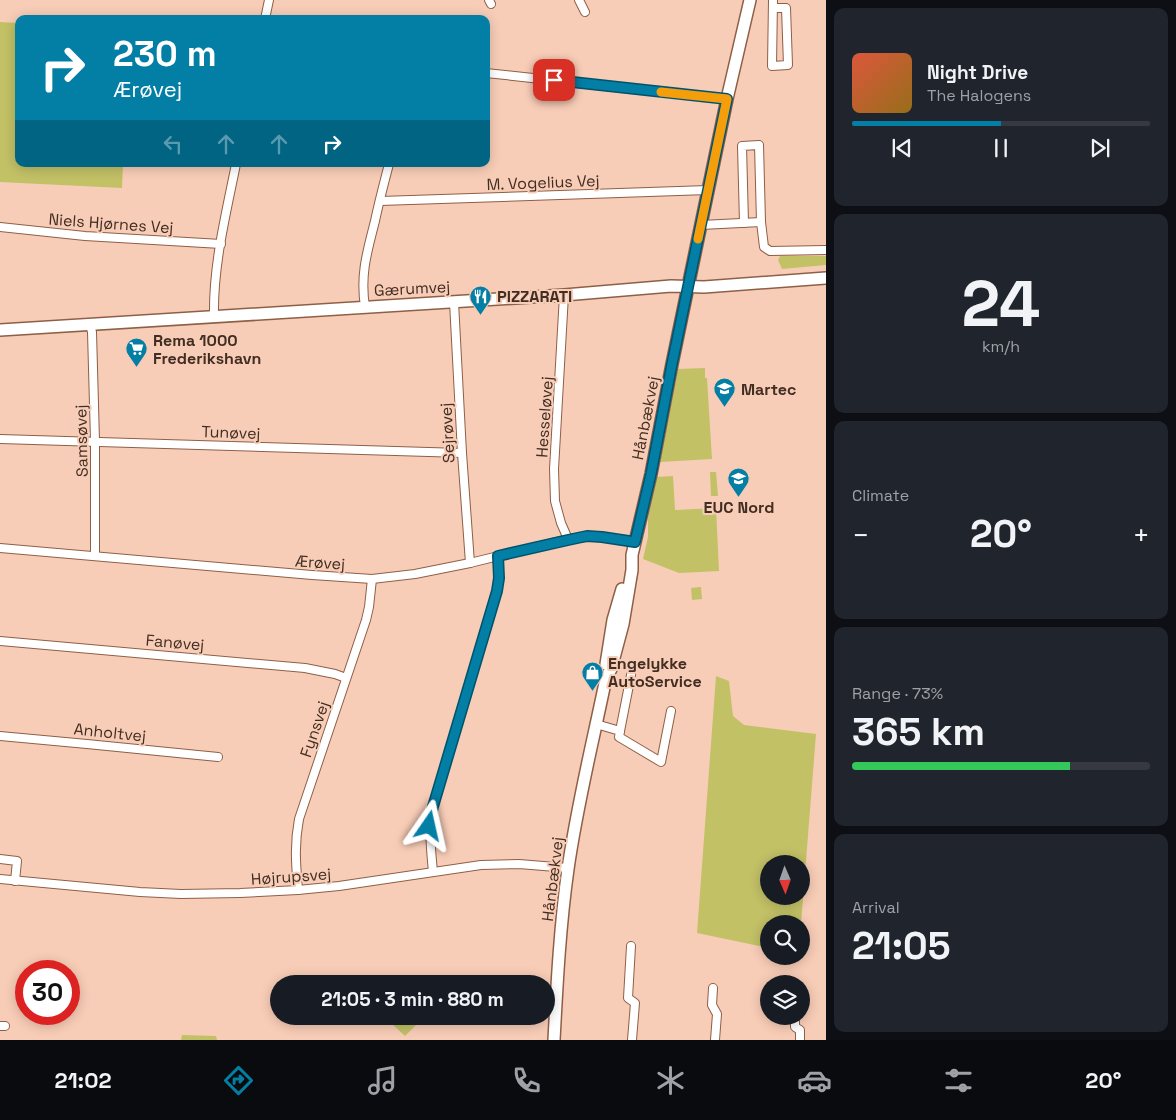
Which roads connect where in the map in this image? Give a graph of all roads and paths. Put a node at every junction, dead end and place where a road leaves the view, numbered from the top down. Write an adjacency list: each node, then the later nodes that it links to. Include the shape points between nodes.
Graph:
1 (269, 0): 6 (street)
2 (579, 0): 5 (street)
3 (750, 0): 8 (street, Hånbækvej)
4 (772, 4): 4 (street, via 786,8 788,65 772,66)
5 (585, 12)
6 (266, 15)
7 (490, 73): 8 (street)
8 (727, 99): 11 (street, Hånbækvej)
9 (235, 167): 17 (street)
10 (388, 167): 12 (street)
11 (708, 190): 12 (street, M. Vogelius Vej); 15 (street, Hånbækvej)
12 (380, 201): 23 (street, via 365,259)
13 (761, 222): 14 (street); 14 (street, via 759,145 742,146); 18 (street, via 764,247 770,252)
14 (744, 223): 15 (street)
15 (701, 225): 20 (street, Hånbækvej)
16 (0, 227): 17 (street, Niels Hjørnes Vej)
17 (221, 244): 24 (street)
18 (826, 250)
19 (826, 278): 20 (street, Gærumvej)
20 (688, 287): 21 (street, Gærumvej); 31 (street, Hånbækvej)
21 (564, 294): 22 (street, Gærumvej); 30 (street, Hesseløvej, via 554,469 556,501)
22 (454, 302): 23 (street, Gærumvej); 29 (street, Sejrøvej)
23 (365, 307): 24 (street, Gærumvej)
24 (214, 316): 25 (street, Gærumvej)
25 (90, 325): 26 (street, Gærumvej); 28 (street, Samsøvej)
26 (0, 330)
27 (0, 439): 28 (street, Tunøvej)
28 (95, 442): 29 (street, Tunøvej); 33 (street, Samsøvej)
29 (462, 453): 35 (street, Sejrøvej)
30 (568, 540): 31 (street, Ærøvej, via 587,536); 34 (street, Ærøvej)
31 (635, 542): 41 (street, Hånbækvej, via 623,624)
32 (0, 548): 33 (street, Ærøvej)
33 (95, 556): 36 (street, Ærøvej)
34 (498, 556): 35 (street, Ærøvej); 47 (street, via 497,591 432,810 429,826)
35 (470, 563): 36 (street, Ærøvej)
36 (372, 579): 39 (street, Fynsvej, via 366,620)
37 (0, 641): 39 (street, Fanøvej, via 304,668)
38 (631, 675): 42 (street)
39 (346, 678): 50 (street, Fynsvej, via 299,819 295,852)
40 (671, 711): 42 (street, via 661,762 618,737)
41 (596, 724): 42 (street); 46 (street, Hånbækvej)
42 (620, 731)
43 (0, 736): 44 (street, Anholtvej)
44 (218, 757)
45 (0, 859): 49 (street, via 16,861)
46 (568, 868): 47 (street, Højrupsvej, via 501,864); 54 (street, Hånbækvej)
47 (433, 872): 50 (street, Højrupsvej)
48 (0, 879): 49 (street, Højrupsvej)
49 (15, 881): 50 (street, Højrupsvej, via 180,894)
50 (298, 890)
51 (631, 946): 55 (street, via 628,998 635,1003)
52 (713, 988): 56 (street, via 712,1005 717,1014)
53 (795, 1025): 57 (street, via 800,1030)
54 (554, 1040)
55 (632, 1040)
56 (715, 1040)
57 (800, 1040)

